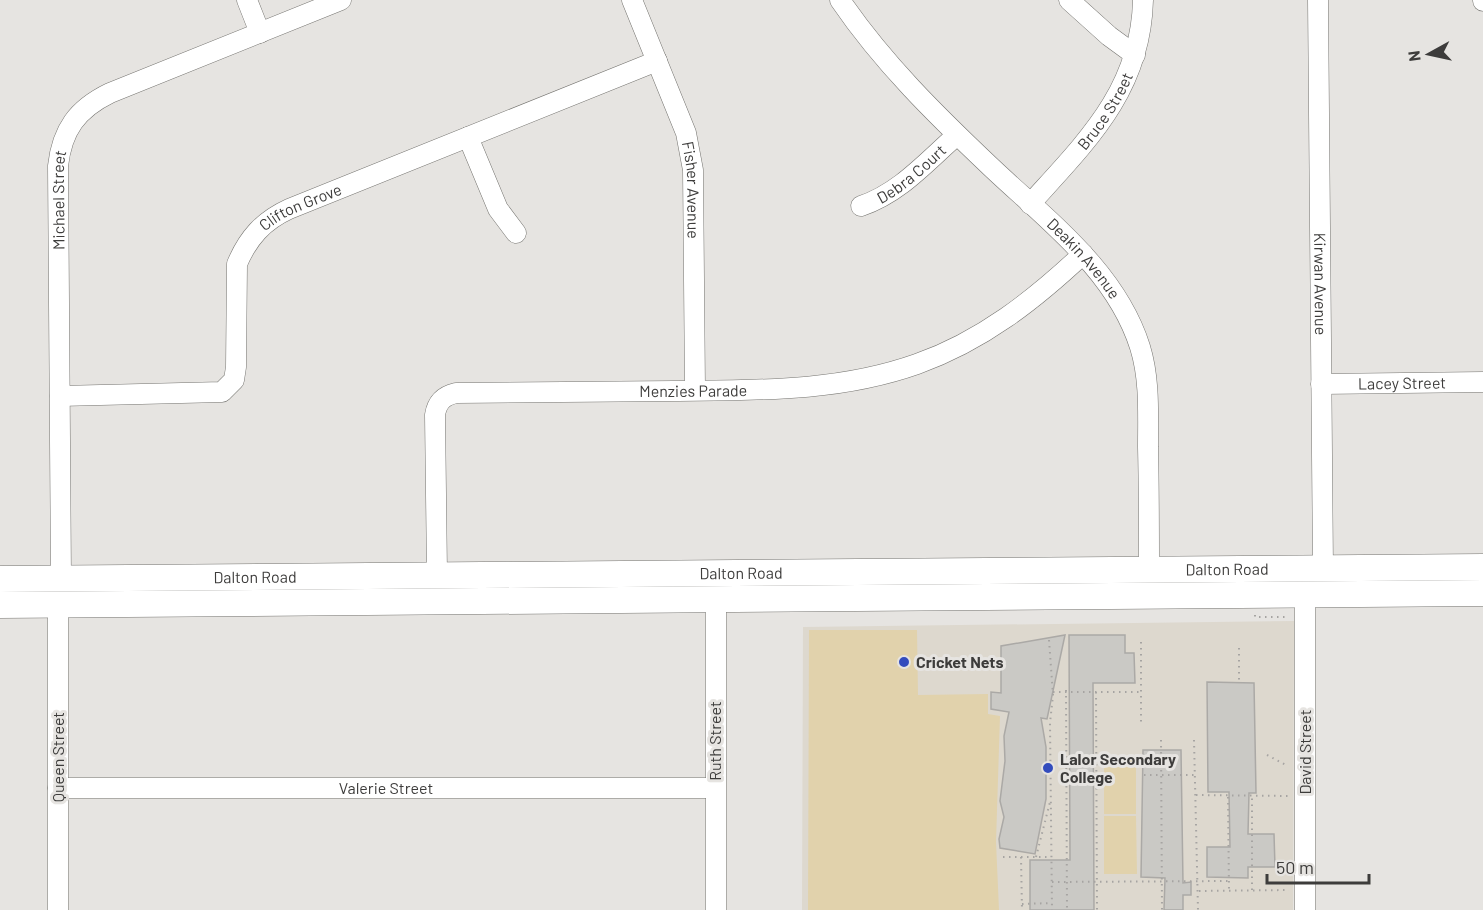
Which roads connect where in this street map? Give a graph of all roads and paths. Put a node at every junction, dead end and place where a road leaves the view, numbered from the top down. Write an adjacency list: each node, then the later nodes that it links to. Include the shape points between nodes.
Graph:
1 (247, 0): 8 (street)
2 (341, 0): 8 (street, Michael Street)
3 (632, 0): 10 (street, Fisher Avenue)
4 (840, 0): 11 (street, Deakin Avenue, via 878,52)
5 (1069, 0): 9 (street)
6 (1143, 0): 9 (street, Bruce Street)
7 (1318, 0): 18 (street, Kirwan Avenue)
8 (260, 33): 20 (street, Michael Street, via 96,100 75,117 68,129 58,166)
9 (1135, 55): 13 (street, Bruce Street, via 1102,122)
10 (657, 61): 12 (street, Clifton Grove); 19 (street, Fisher Avenue, via 686,133 693,170)
11 (957, 135): 13 (street, Deakin Avenue); 14 (street, Debra Court, via 896,189)
12 (468, 137): 15 (street, via 498,209); 20 (street, Clifton Grove, via 275,215 258,230 237,264 236,367 234,380 222,392)
13 (1029, 204): 16 (street, Deakin Avenue)
14 (861, 206)
15 (516, 233)
16 (1083, 254): 19 (street, Menzies Parade, via 1022,308 962,344 918,363 812,388); 23 (street, Deakin Avenue, via 1114,292 1141,350 1148,405)
17 (1483, 382): 18 (street, Lacey Street)
18 (1322, 384): 22 (street, Kirwan Avenue)
19 (695, 390): 24 (street, Menzies Parade, via 446,395 435,415)
20 (60, 396): 26 (street, Michael Street)
21 (1483, 567): 22 (main road, Dalton Road)
22 (1323, 568): 23 (main road, Dalton Road)
23 (1149, 569): 25 (main road, Dalton Road); 30 (main road, Deakin Avenue)
24 (437, 573): 25 (main road, Dalton Road); 26 (main road, Dalton Road)
25 (716, 573): 31 (main road, Ruth Street)
26 (61, 578): 27 (main road, Dalton Road)
27 (0, 579)
28 (1483, 593): 29 (main road, Dalton Road)
29 (1305, 595): 30 (main road, Dalton Road); 81 (street, David Street)
30 (1149, 596): 31 (main road, Dalton Road)
31 (716, 599): 33 (main road, Dalton Road); 51 (street, Ruth Street)
32 (0, 605): 33 (main road, Dalton Road)
33 (58, 605): 50 (street, Queen Street)
34 (1049, 640): 39 (path)
35 (1141, 642): 41 (path)
36 (1239, 648): 37 (path)
37 (1239, 680)
38 (1066, 690): 39 (path); 40 (path); 66 (path)
39 (1053, 692): 53 (path)
40 (1096, 692): 41 (path); 62 (path)
41 (1141, 692): 42 (path)
42 (1141, 726)
43 (1161, 740): 47 (path)
44 (1194, 740): 48 (path)
45 (1267, 755): 46 (path)
46 (1292, 768)
47 (1162, 775): 48 (path); 49 (path); 61 (path)
48 (1195, 775): 52 (path)
49 (1144, 776)
50 (58, 788): 51 (street, Valerie Street); 73 (street, Queen Street)
51 (716, 788): 74 (street, Ruth Street)
52 (1196, 795): 55 (path); 63 (path)
53 (1051, 796): 59 (path); 60 (path)
54 (1292, 796): 56 (path)
55 (1228, 797): 56 (path); 64 (path)
56 (1252, 797): 68 (path)
57 (1002, 857): 58 (path)
58 (1021, 857): 59 (path); 72 (path)
59 (1036, 857): 60 (path)
60 (1052, 857): 65 (path)
61 (1163, 880): 62 (path); 63 (path); 79 (path)
62 (1097, 881): 66 (path); 78 (path)
63 (1198, 881): 64 (path); 70 (path)
64 (1229, 881): 67 (path)
65 (1052, 882): 66 (path); 71 (path)
66 (1067, 882): 77 (path)
67 (1229, 890): 68 (path); 70 (path)
68 (1252, 890): 69 (path)
69 (1292, 890)
70 (1198, 891): 80 (path)
71 (1052, 903): 72 (path); 76 (path)
72 (1022, 904): 75 (path)
73 (58, 910)
74 (716, 910)
75 (1022, 910)
76 (1052, 910)
77 (1067, 910)
78 (1097, 910)
79 (1162, 910)
80 (1198, 910)
81 (1305, 910)

